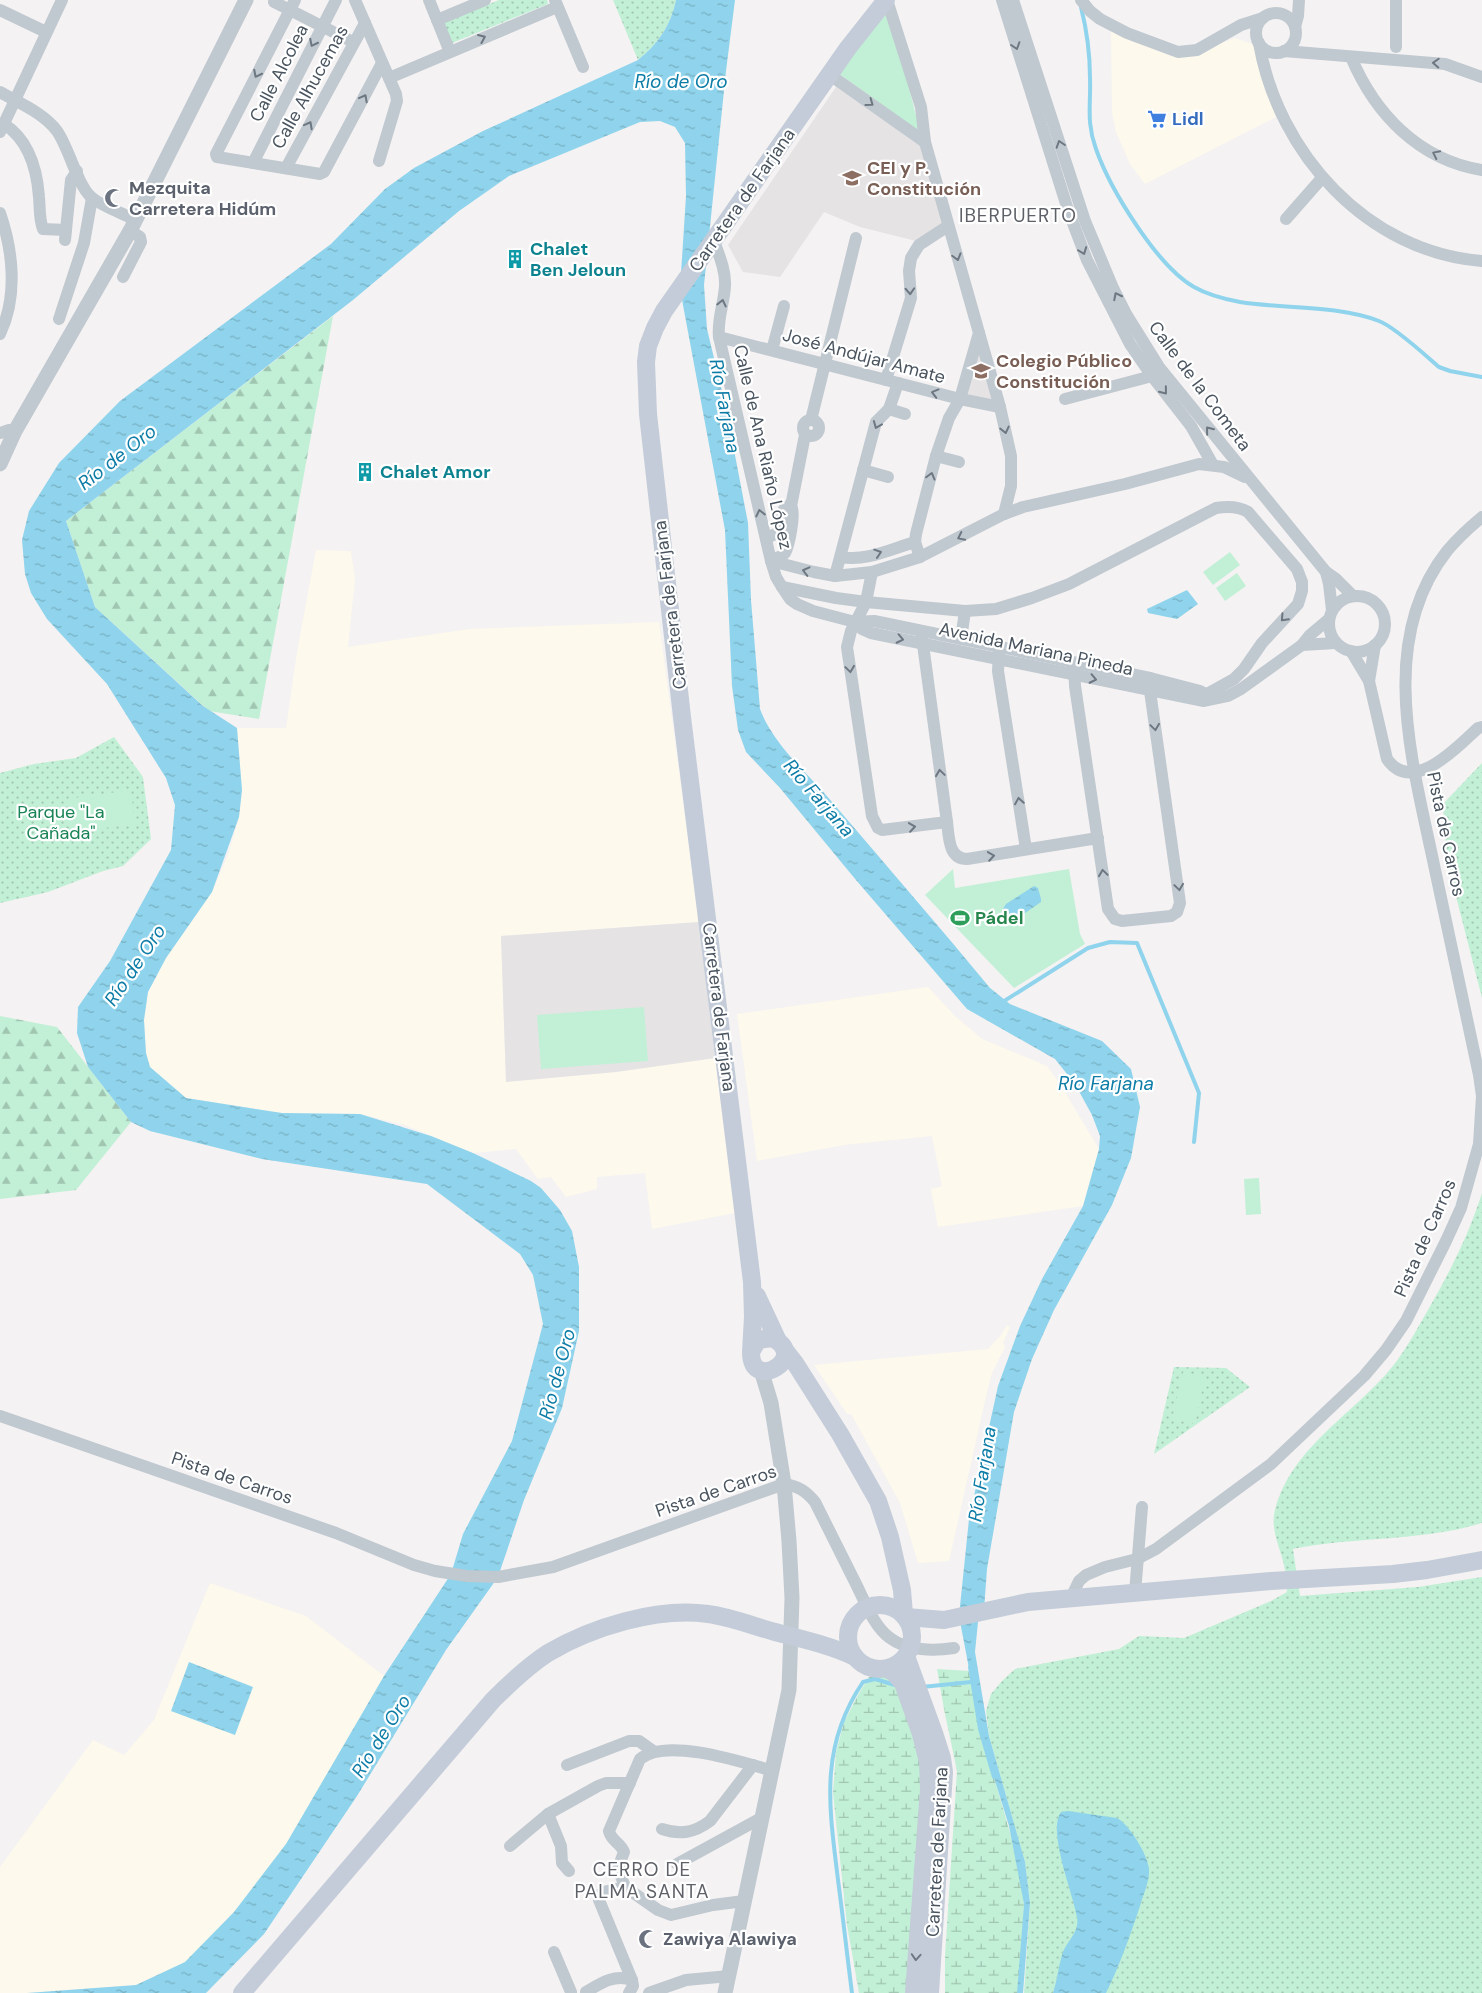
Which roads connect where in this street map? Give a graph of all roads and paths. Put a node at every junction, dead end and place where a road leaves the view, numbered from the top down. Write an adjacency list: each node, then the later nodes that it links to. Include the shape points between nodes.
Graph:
1 (4, 0): 17 (street)
2 (62, 0): 24 (street)
3 (246, 0): 51 (street)
4 (336, 0): 22 (street, Calle Alcolea)
5 (355, 0): 21 (street)
6 (429, 0): 20 (street)
7 (485, 0): 20 (street)
8 (886, 0): 34 (main road, Carretera de Farjana); 41 (street, via 921,107)
9 (1002, 0): 64 (street, Calle de la Cometa, one-way to 64, via 1068,210 1087,260 1120,327)
10 (1013, 0): 72 (street, Calle de la Cometa, one-way to 10, via 1159,367 1113,288 1085,221)
11 (1081, 0): 25 (street, via 1100,19 1178,52 1197,50)
12 (1297, 0): 18 (street); 23 (street)
13 (1396, 0): 28 (street)
14 (274, 2): 16 (street)
15 (556, 3): 29 (street, one-way to 15); 33 (street)
16 (293, 5): 22 (street); 43 (street, one-way to 43, via 216,156)
17 (0, 10): 24 (street)
18 (1280, 13): 19 (street); 23 (street)
19 (1263, 18): 25 (street); 26 (street, via 1259,23)
20 (437, 20): 29 (street)
21 (365, 23): 27 (street, Calle Alhucemas); 32 (street)
22 (322, 26): 27 (street); 43 (street, Calle Alcolea, one-way to 43)
23 (1295, 27): 30 (street, via 1294,41)
24 (46, 32): 39 (street)
25 (1231, 32): 26 (street, via 1249,32)
26 (1258, 40): 30 (street, via 1266,50); 37 (street)
27 (353, 42): 44 (street, Calle Alhucemas, one-way to 27)
28 (1396, 48)
29 (450, 52): 36 (street)
30 (1280, 52): 31 (street); 37 (street, via 1270,71)
31 (1351, 57): 35 (street, one-way to 31, via 1445,64); 45 (street, one-way to 31, via 1454,163 1408,137 1374,100)
32 (382, 63): 36 (street); 44 (street, one-way to 32, via 324,172)
33 (583, 66)
34 (830, 74): 41 (street, one-way to 41); 54 (main road, Carretera de Farjana)
35 (1482, 77)
36 (389, 78): 42 (street, via 397,101)
37 (1272, 90): 47 (street, via 1291,132)
38 (0, 92): 39 (street)
39 (15, 100): 40 (street); 46 (street, via 50,122)
40 (2, 128): 46 (street, via 21,138 30,157 43,229 66,235 71,180)
41 (925, 142): 52 (street)
42 (379, 161)
43 (253, 163): 44 (street)
44 (286, 168)
45 (1482, 170)
46 (76, 171): 48 (street)
47 (1322, 178): 50 (street); 55 (street, via 1368,219 1396,236 1439,252)
48 (92, 198): 51 (street); 58 (street, via 84,243)
49 (0, 213): 60 (street, via 11,270 9,308)
50 (1286, 219)
51 (133, 226): 56 (street, via 141,242); 71 (street)
52 (948, 226): 59 (street, one-way to 59); 65 (street, one-way to 65, via 919,245 910,258 911,298)
53 (856, 238): 63 (street)
54 (711, 244): 61 (street, Calle de Ana Riaño López, one-way to 54, via 725,283 723,267); 114 (main road, Carretera de Farjana, via 655,328 648,346 648,414)
55 (1482, 261)
56 (123, 277)
57 (784, 306): 62 (street)
58 (59, 319)
59 (979, 333): 66 (street); 68 (street)
60 (0, 334)
61 (719, 337): 62 (street, José Andújar Amate); 83 (street, Calle de Ana Riaño López, one-way to 61)
62 (772, 350): 63 (street, José Andújar Amate)
63 (825, 363): 65 (street, José Andújar Amate); 80 (street, via 811,420 818,423 819,431 813,436 806,435)
64 (1152, 376): 67 (street, Calle de la Cometa); 76 (street, Calle de la Cometa, one-way to 76, via 1191,426)
65 (892, 381): 66 (street, José Andújar Amate, one-way to 65); 69 (street)
66 (960, 399): 68 (street, José Andújar Amate); 73 (street, via 949,418)
67 (1065, 399)
68 (1000, 407): 81 (street, one-way to 81, via 1012,472)
69 (889, 410): 70 (street); 77 (street, one-way to 77, via 876,422)
70 (905, 414)
71 (7, 432): 75 (street)
72 (1228, 452): 76 (street, via 1224,461); 79 (street, Calle de la Cometa)
73 (936, 456): 74 (street); 84 (street, one-way to 73)
74 (959, 462)
75 (0, 464)
76 (1213, 464): 79 (street, Calle de la Cometa, via 1238,472); 81 (street, Calle de Ana Riaño López, via 1188,466)
77 (863, 470): 78 (street); 85 (street)
78 (888, 477)
79 (1253, 483): 89 (street, Calle de la Cometa)
80 (791, 506): 83 (street, via 784,509 778,533); 87 (street, via 794,512 788,546 782,555)
81 (1004, 514): 86 (street, Calle de Ana Riaño López, one-way to 86)
82 (1482, 516): 110 (street, Pista de Carros, via 1447,552 1427,582 1418,607 1410,639 1405,693)
83 (766, 538): 87 (street, Calle de Ana Riaño López)
84 (915, 542): 85 (street, one-way to 84, via 867,557); 86 (street)
85 (840, 557): 90 (street)
86 (920, 557): 88 (street, Calle de Ana Riaño López)
87 (771, 560): 90 (street, Calle de Ana Riaño López, one-way to 87); 91 (street, Avenida Mariana Pineda)
88 (872, 572): 90 (street, Calle de Ana Riaño López); 93 (street)
89 (1326, 572): 92 (street, Calle de la Cometa, via 1345,586); 95 (street, Calle de la Cometa)
90 (835, 576)
91 (782, 587): 93 (street); 96 (street, Avenida Mariana Pineda, via 790,599 804,608)
92 (1352, 596): 95 (street, via 1340,600); 101 (street, via 1373,600 1382,612 1384,628)
93 (866, 602): 94 (street); 96 (street)
94 (964, 611): 98 (street); 108 (street, one-way to 108, via 1014,604 1069,584 1216,508 1242,508 1297,569 1302,591 1298,604 1239,674)
95 (1330, 614): 99 (street, via 1328,627); 102 (street, Avenida Mariana Pineda)
96 (855, 622): 97 (street, Avenida Mariana Pineda, via 874,621); 100 (street, Avenida Mariana Pineda, one-way to 100, via 866,632); 111 (street, one-way to 111, via 847,647 872,816 878,828 887,830)
97 (922, 630): 98 (street, Avenida Mariana Pineda); 100 (street)
98 (961, 639): 104 (street, Avenida Mariana Pineda)
99 (1336, 642): 102 (street, Avenida Mariana Pineda); 103 (street)
100 (923, 644): 104 (street, Avenida Mariana Pineda); 111 (street, one-way to 100)
101 (1374, 645): 103 (street, via 1364,651); 106 (street)
102 (1302, 646): 108 (street, Avenida Mariana Pineda, via 1234,693)
103 (1351, 652): 106 (street)
104 (999, 654): 105 (street, Avenida Mariana Pineda); 113 (street, one-way to 104, via 998,671)
105 (1074, 669): 107 (street, Avenida Mariana Pineda); 112 (street)
106 (1369, 680): 110 (street, via 1387,759 1398,769)
107 (1150, 685): 108 (street, Avenida Mariana Pineda, via 1200,700); 112 (street, one-way to 112, via 1180,898 1177,912 1171,916 1115,919 1108,909)
108 (1210, 696)
109 (1482, 727): 110 (street, via 1438,764)
110 (1414, 771): 122 (street, Pista de Carros, via 1482,1096 1479,1144 1460,1208 1406,1321 1364,1376 1271,1464 1156,1549)
111 (947, 822): 113 (street, one-way to 113, via 952,850 960,859)
112 (1098, 838): 113 (street)
113 (1026, 849)
114 (752, 1282): 115 (main road, Carretera de Farjana, via 763,1312); 116 (main road, Carretera de Farjana)
115 (781, 1345): 116 (main road, via 772,1338 765,1338 754,1345); 117 (main road, via 783,1361); 118 (main road, Carretera de Farjana)
116 (751, 1352): 117 (main road, via 753,1362)
117 (769, 1370): 118 (main road, Carretera de Farjana, via 789,1375); 120 (street)
118 (813, 1392): 124 (main road, Carretera de Farjana, via 878,1501)
119 (0, 1416): 120 (street, Pista de Carros, via 336,1533 414,1565 451,1574 498,1577 552,1567)
120 (784, 1484): 127 (street, Pista de Carros, via 807,1492 815,1502); 141 (street, via 792,1598 789,1690)
121 (1142, 1507): 122 (street)
122 (1137, 1559): 125 (street); 126 (street, Pista de Carros, via 1086,1575 1079,1581)
123 (1482, 1560): 125 (main road, via 1410,1572)
124 (900, 1579): 127 (main road); 128 (main road, Carretera de Farjana)
125 (1135, 1593): 126 (main road)
126 (1071, 1598): 129 (main road, via 1028,1602)
127 (875, 1606): 128 (main road, via 898,1609); 130 (main road, via 855,1616); 132 (street, Pista de Carros, via 879,1627 890,1638)
128 (905, 1616): 129 (main road); 132 (main road, Carretera de Farjana, via 911,1625)
129 (944, 1620): 132 (main road)
130 (849, 1629): 131 (main road); 134 (main road, via 848,1638)
131 (820, 1643): 134 (main road); 156 (main road, via 708,1614 667,1614 622,1622 548,1654 493,1700)
132 (910, 1648): 133 (street, Pista de Carros); 135 (main road, via 894,1666); 136 (main road, Carretera de Farjana)
133 (954, 1648)
134 (854, 1657): 135 (main road, via 872,1669)
135 (887, 1669): 136 (main road, Carretera de Farjana)
136 (911, 1686): 137 (main road, Carretera de Farjana)
137 (928, 1733): 161 (main road, Carretera de Farjana, one-way to 161, via 929,1789); 162 (main road, Carretera de Farjana, via 942,1758 944,1786)
138 (654, 1751): 139 (street, via 639,1741 629,1741); 140 (street, via 694,1752); 142 (street, via 640,1759)
139 (567, 1765)
140 (753, 1765): 141 (street); 145 (street, via 702,1827 684,1833)
141 (773, 1770): 144 (street)
142 (630, 1783): 143 (street, via 606,1782); 149 (street, via 609,1831 623,1848 618,1868)
143 (548, 1814): 146 (street); 148 (street, via 562,1846 562,1863)
144 (763, 1817): 147 (street); 150 (street)
145 (662, 1829)
146 (510, 1846)
147 (677, 1864)
148 (569, 1871)
149 (625, 1887): 150 (street, via 671,1915); 153 (street, via 603,1892 599,1900)
150 (744, 1900): 152 (street)
151 (554, 1952): 154 (street)
152 (729, 1976): 159 (street, via 686,1980); 160 (street)
153 (632, 1980): 155 (street, via 618,1977); 158 (street)
154 (571, 1992): 155 (street); 157 (street)
155 (590, 1992)
156 (242, 1993)
157 (565, 1993)
158 (629, 1993)
159 (649, 1993)
160 (725, 1993)
161 (914, 1993)
162 (930, 1993)

